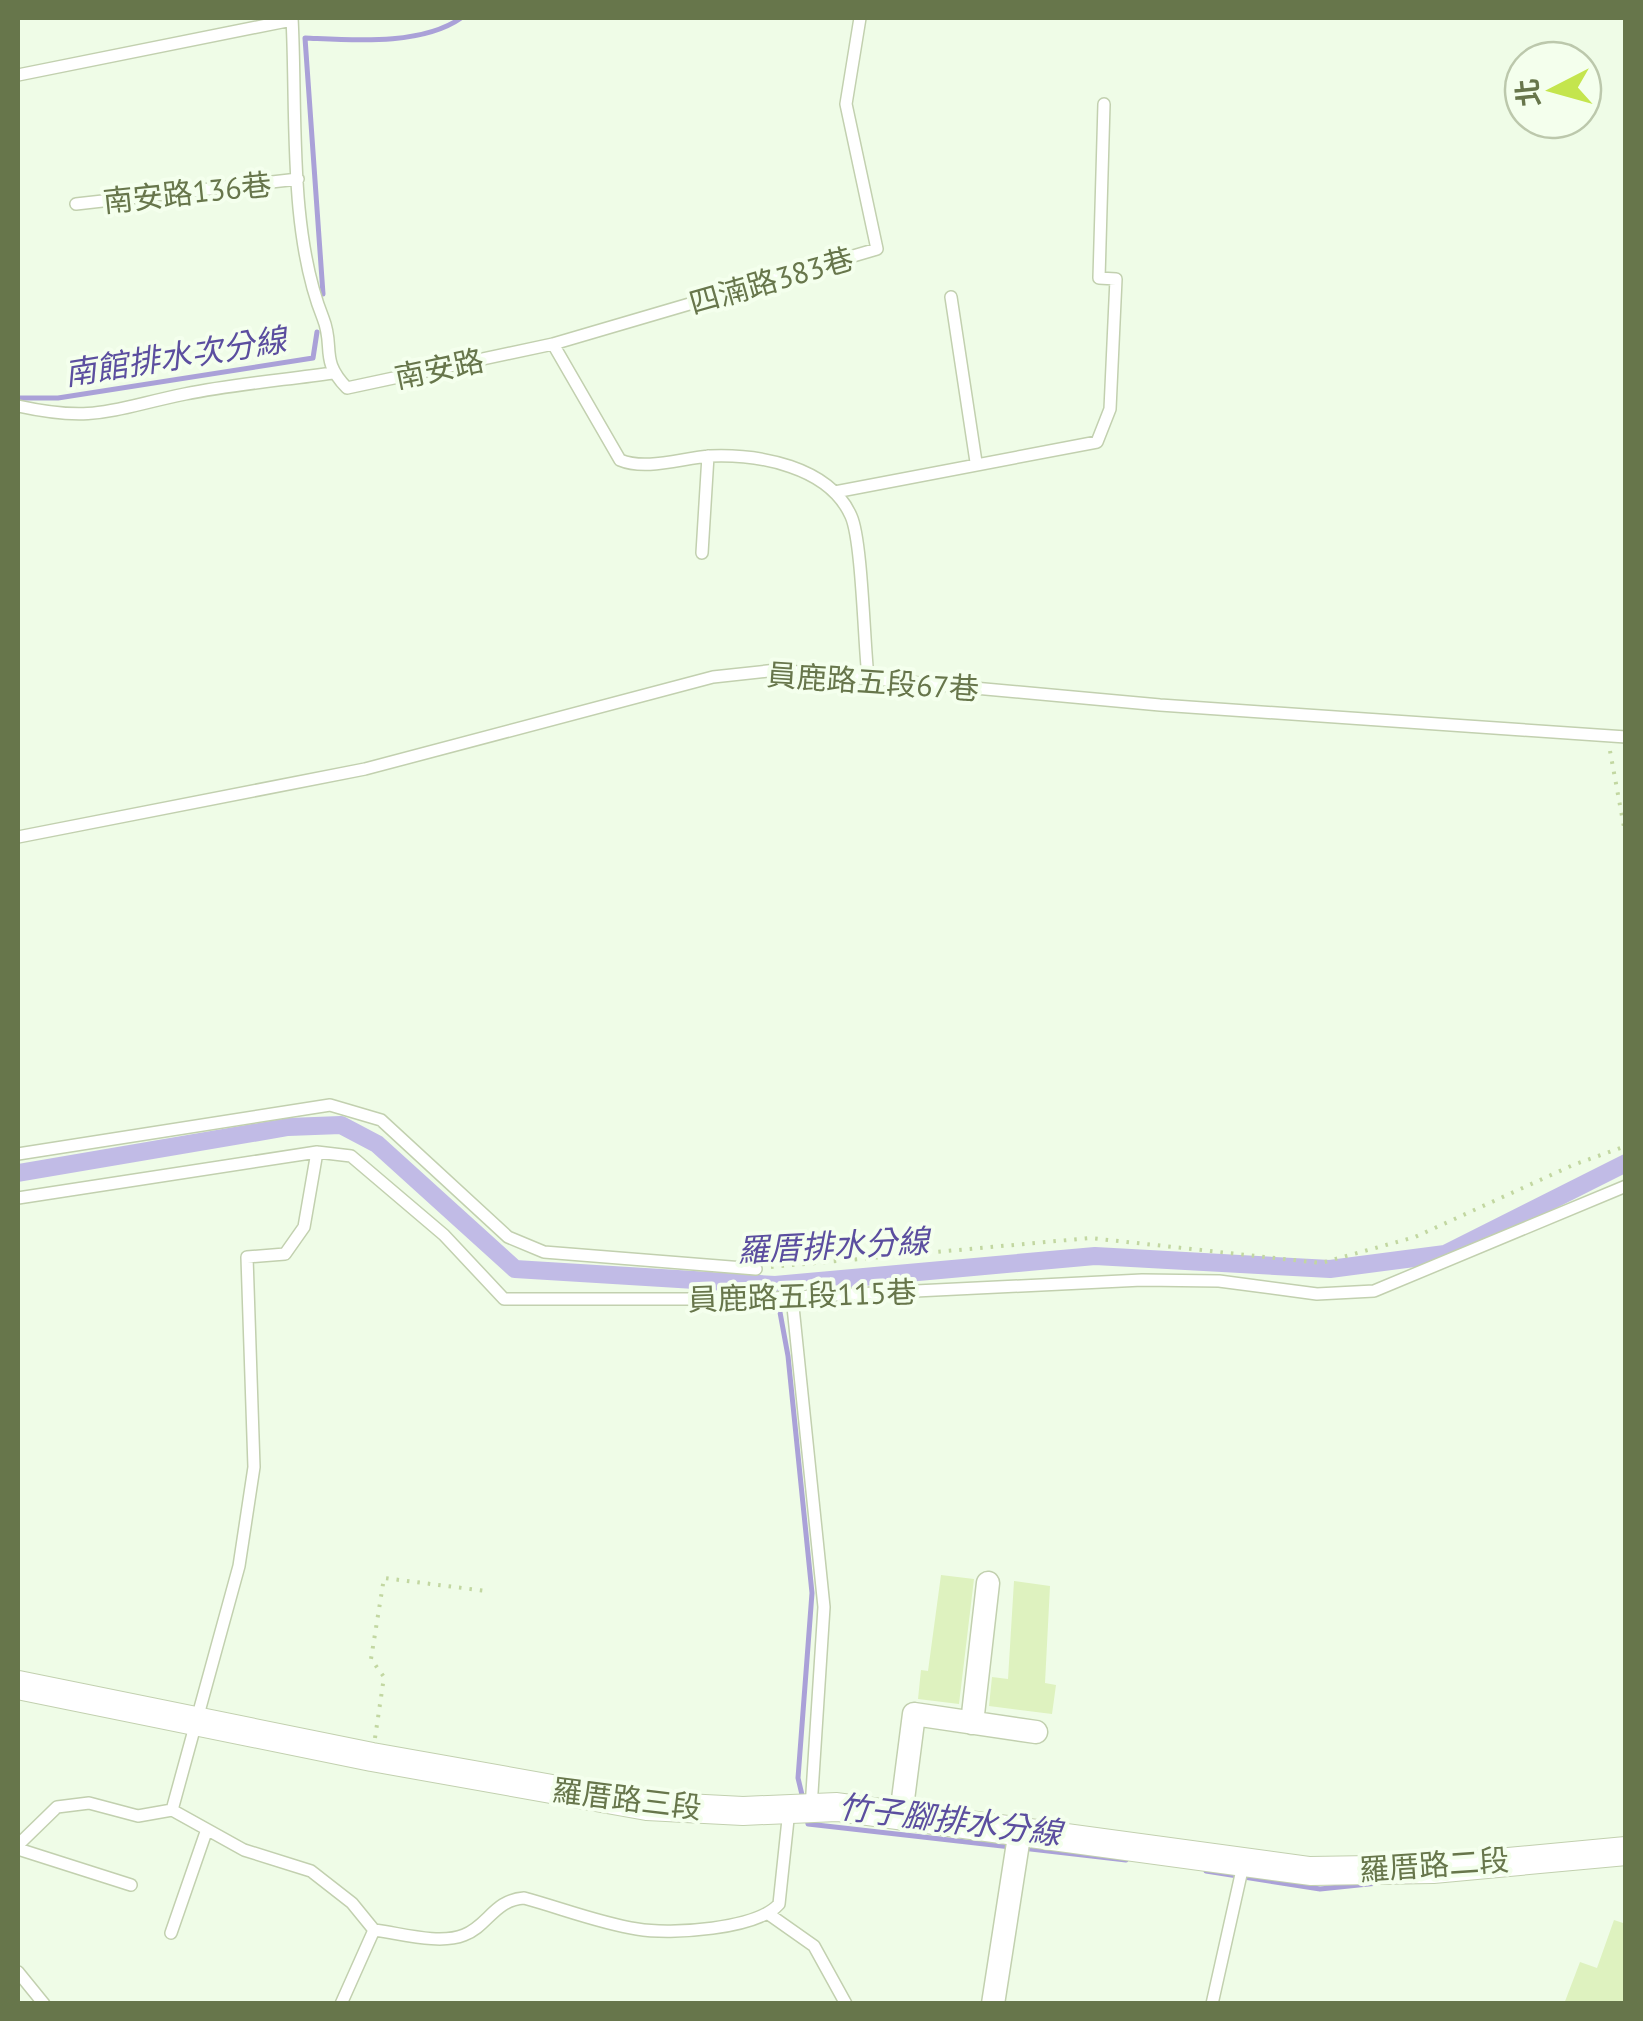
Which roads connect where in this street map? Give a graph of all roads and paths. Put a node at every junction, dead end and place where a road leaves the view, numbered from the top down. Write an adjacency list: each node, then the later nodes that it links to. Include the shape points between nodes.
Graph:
1 (860, 18): 8 (lane, 四湳路383巷, via 846,104 877,249)
2 (292, 19): 3 (lane); 5 (lane)
3 (18, 75)
4 (1104, 104): 12 (lane, via 1098,278 1116,278 1110,409 1096,442)
5 (298, 179): 6 (lane, 南安路136巷); 9 (lane, via 313,301 324,320)
6 (76, 204)
7 (951, 297): 12 (lane)
8 (553, 344): 9 (lane, 南安路, via 347,388); 11 (lane, via 620,460 632,465)
9 (332, 373): 10 (lane, via 187,393 99,416)
10 (18, 406)
11 (708, 456): 13 (lane, via 776,460); 14 (lane)
12 (976, 462): 13 (lane)
13 (834, 492): 15 (lane, via 852,518)
14 (702, 553)
15 (868, 677): 16 (lane, 員鹿路五段67巷, via 1160,706); 18 (lane, 員鹿路五段67巷, via 777,670 712,677 365,769)
16 (1608, 736): 17 (lane, 員鹿路五段67巷); 19 (path)
17 (1626, 738)
18 (18, 837)
19 (1626, 838)
20 (1626, 1146): 25 (path, via 1415,1238 1320,1263 1090,1238)
21 (317, 1152): 24 (lane, 員鹿路五段115巷); 26 (lane, 員鹿路五段115巷, via 350,1156 444,1235 504,1299); 30 (lane, via 304,1227 286,1254 247,1257 254,1467 238,1566)
22 (18, 1154): 25 (lane, 員鹿路五段115巷, via 330,1105 380,1120 508,1237 544,1252)
23 (1626, 1186): 26 (lane, 員鹿路五段115巷, via 1374,1291 1317,1294 1219,1281 1142,1280)
24 (18, 1198)
25 (756, 1269)
26 (792, 1298): 34 (lane, via 824,1607)
27 (988, 1583): 31 (street)
28 (486, 1591): 33 (path, via 384,1578 370,1659 384,1677)
29 (18, 1685): 30 (street, 羅厝路三段)
30 (198, 1722): 33 (street, 羅厝路三段); 35 (lane)
31 (972, 1723): 32 (street); 36 (street, via 914,1714)
32 (1036, 1732)
33 (372, 1757): 34 (street, 羅厝路三段, via 647,1806)
34 (802, 1808): 36 (street, 羅厝路三段); 43 (lane, via 779,1904)
35 (172, 1810): 38 (lane); 39 (lane, via 138,1816 90,1803 57,1807)
36 (902, 1815): 37 (street, 羅厝路三段)
37 (1020, 1830): 41 (street, 羅厝路三段); 50 (street)
38 (206, 1832): 44 (lane, via 311,1872); 45 (lane)
39 (18, 1847): 42 (lane)
40 (1626, 1850): 41 (street, 羅厝路二段, via 1433,1869 1310,1871)
41 (1244, 1861): 51 (lane)
42 (131, 1885)
43 (770, 1915): 44 (lane, via 750,1924 640,1930 524,1898 508,1899 467,1934 449,1938); 49 (lane, via 814,1946)
44 (374, 1930): 48 (lane)
45 (171, 1933)
46 (18, 1972): 47 (lane)
47 (44, 2004)
48 (341, 2004)
49 (846, 2004)
50 (992, 2004)
51 (1212, 2004)

